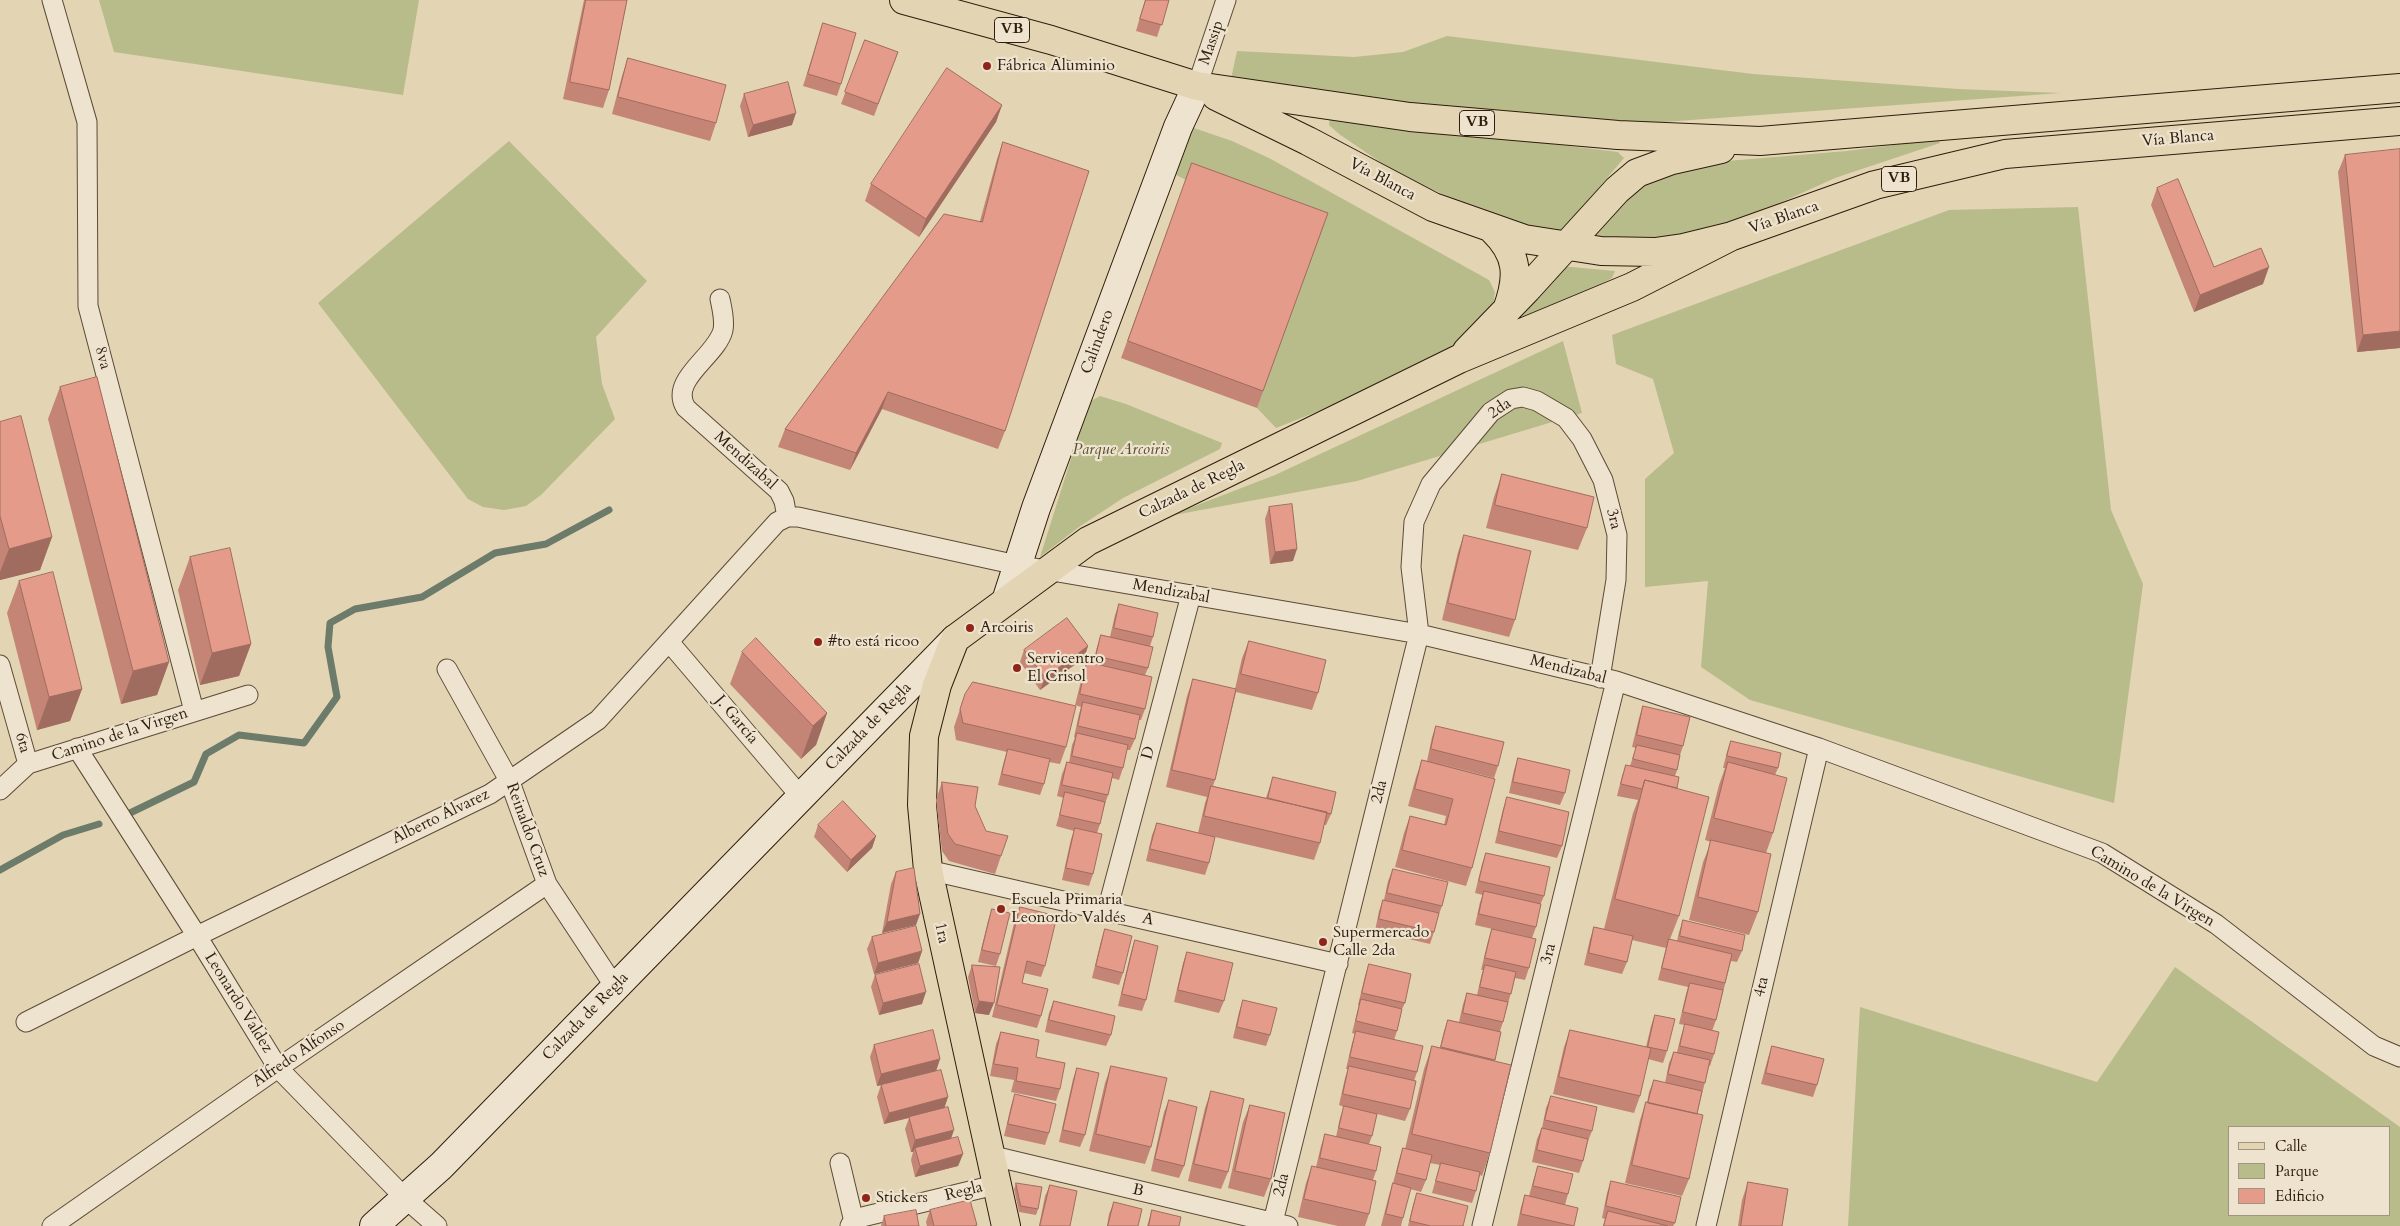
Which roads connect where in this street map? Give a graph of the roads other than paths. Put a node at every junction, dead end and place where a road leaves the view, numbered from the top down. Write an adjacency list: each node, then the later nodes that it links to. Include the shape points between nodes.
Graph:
1 (52, 0): 27 (street, 8va, via 87,122 88,306)
2 (904, 0): 4 (main road, Vía Blanca / VB, via 1051,40)
3 (1226, 0): 4 (street, Massip)
4 (1197, 86): 7 (main road, Vía Blanca / VB, via 1410,117 1618,135); 8 (main road, Vía Blanca / VB, via 1433,207); 16 (main road, Calindero, via 1178,127)
5 (2400, 88): 7 (main road, Vía Blanca / VB)
6 (2400, 121): 9 (main road, Vía Blanca / VB, via 2005,154 1875,185)
7 (1760, 141): 10 (main road, via 1672,160 1637,173)
8 (1493, 230): 10 (main road, Vía Blanca / VB); 12 (main road, via 1505,241 1515,266 1515,283)
9 (1732, 236): 10 (main road, Vía Blanca / VB, via 1655,252 1601,251); 13 (main road, Calzada de Regla, via 1632,286)
10 (1565, 246): 12 (main road)
11 (720, 299): 15 (street, Mendizabal, via 723,330 688,380 681,392 681,400 779,491)
12 (1506, 310): 13 (main road)
13 (1459, 359): 17 (main road, Calzada de Regla, via 1088,541)
14 (1523, 397): 20 (street, 2da, via 1511,399 1491,412 1430,484 1414,522 1411,567); 25 (street, 3ra, via 1537,401 1566,418 1582,439 1603,480 1617,535)
15 (787, 517): 16 (street, Mendizabal); 22 (street, Alberto Álvarez, via 777,522)
16 (1017, 565): 17 (street, Mendizabal); 19 (main road, Calindero)
17 (1048, 570): 18 (street, Mendizabal); 19 (main road, Calzada de Regla)
18 (1191, 595): 20 (street, Mendizabal); 36 (street, D)
19 (1006, 602): 21 (main road, Calzada de Regla)
20 (1419, 634): 25 (street, Mendizabal); 38 (street, 2da)
21 (955, 639): 33 (main road, Calzada de Regla); 34 (main road, 1ra, via 937,685 924,736 922,805)
22 (670, 643): 31 (street, Alberto Álvarez, via 598,720); 33 (street, J. García)
23 (0, 665): 30 (street, 6ta)
24 (447, 669): 31 (street, Reinaldo Cruz)
25 (1608, 680): 29 (street, Mendizabal); 53 (street, 3ra)
26 (248, 695): 27 (street, Camino de la Virgen)
27 (194, 711): 28 (street, Camino de la Virgen)
28 (76, 748): 30 (street, Camino de la Virgen); 37 (street, Leonardo Valdez)
29 (1820, 748): 41 (street, Camino de la Virgen, via 2102,853 2216,924 2374,1046); 54 (street, 4ta)
30 (28, 764): 32 (street, Camino de la Virgen)
31 (510, 782): 35 (street, Reinaldo Cruz); 37 (street, Alberto Álvarez)
32 (0, 790)
33 (801, 797): 39 (main road, Calzada de Regla)
34 (928, 870): 36 (street, A); 43 (main road, 1ra)
35 (547, 884): 39 (street, Reinaldo Cruz); 42 (street, Alfredo Alfonso)
36 (1107, 911): 38 (street, A)
37 (197, 936): 40 (street, Alberto Álvarez); 42 (street, Leonardo Valdez)
38 (1338, 964): 48 (street, 2da)
39 (615, 987): 46 (main road, Calzada de Regla, via 441,1166)
40 (26, 1022)
41 (2400, 1057)
42 (278, 1068): 46 (street, Leonardo Valdez); 49 (street, Alfredo Alfonso)
43 (988, 1155): 45 (main road, 1ra); 48 (street, B)
44 (840, 1163): 47 (street)
45 (995, 1185): 47 (street, Regla); 52 (main road, 1ra)
46 (405, 1198): 50 (main road, Calzada de Regla); 51 (street, Leonardo Valdez)
47 (853, 1224)
48 (1278, 1225)
49 (52, 1226)
50 (374, 1226)
51 (437, 1226)
52 (1006, 1226)
53 (1482, 1226)
54 (1706, 1226)

